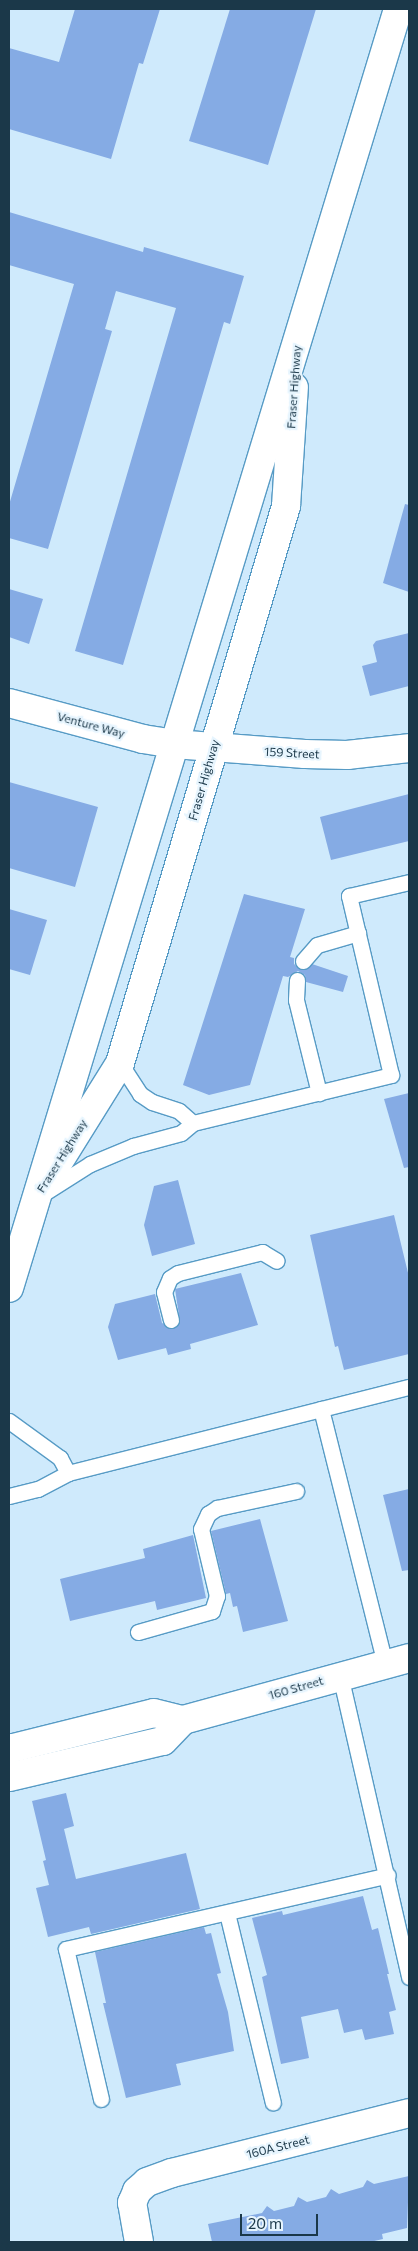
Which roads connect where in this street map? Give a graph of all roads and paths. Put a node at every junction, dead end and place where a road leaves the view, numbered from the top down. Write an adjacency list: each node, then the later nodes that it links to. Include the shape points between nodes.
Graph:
1 (398, 9): 2 (main road, Fraser Highway)
2 (298, 337): 4 (main road, Fraser Highway); 5 (main road, Fraser Highway, via 286,506)
3 (9, 703): 4 (main road, Venture Way, via 142,739)
4 (174, 744): 5 (main road, 159 Street); 14 (main road, Fraser Highway)
5 (213, 748): 6 (main road, 159 Street, via 338,755); 11 (main road, Fraser Highway)
6 (409, 748)
7 (409, 882): 8 (lane, via 349,896)
8 (358, 933): 9 (lane, via 317,945); 12 (lane, via 391,1075)
9 (303, 962)
10 (297, 980): 12 (lane, via 296,1000)
11 (120, 1063): 13 (lane, via 140,1094 152,1102 179,1111); 14 (main road, Fraser Highway)
12 (319, 1093): 13 (lane)
13 (193, 1123): 14 (lane, via 182,1133 133,1146 90,1164)
14 (36, 1199): 16 (main road, Fraser Highway)
15 (276, 1261): 17 (lane, via 262,1252 170,1278 164,1292)
16 (9, 1288)
17 (171, 1320)
18 (409, 1387): 19 (lane)
19 (321, 1409): 21 (lane); 25 (lane)
20 (9, 1421): 21 (lane, via 60,1458)
21 (68, 1472): 23 (lane, via 38,1489)
22 (296, 1491): 24 (lane, via 217,1508 208,1514 201,1529 217,1596 212,1611)
23 (9, 1496)
24 (138, 1632)
25 (397, 1661): 26 (main road, 160 Street)
26 (340, 1675): 27 (main road, 160 Street); 30 (lane)
27 (183, 1720): 28 (main road, 160 Street, via 154,1713); 29 (main road, via 163,1741)
28 (9, 1749)
29 (9, 1777)
30 (388, 1875): 31 (lane); 32 (lane)
31 (227, 1912): 33 (lane, via 66,1949); 34 (lane)
32 (409, 1977)
33 (101, 2099)
34 (273, 2103)
35 (409, 2113): 36 (main road, 160A Street, via 147,2182 137,2191 132,2203)
36 (139, 2242)

